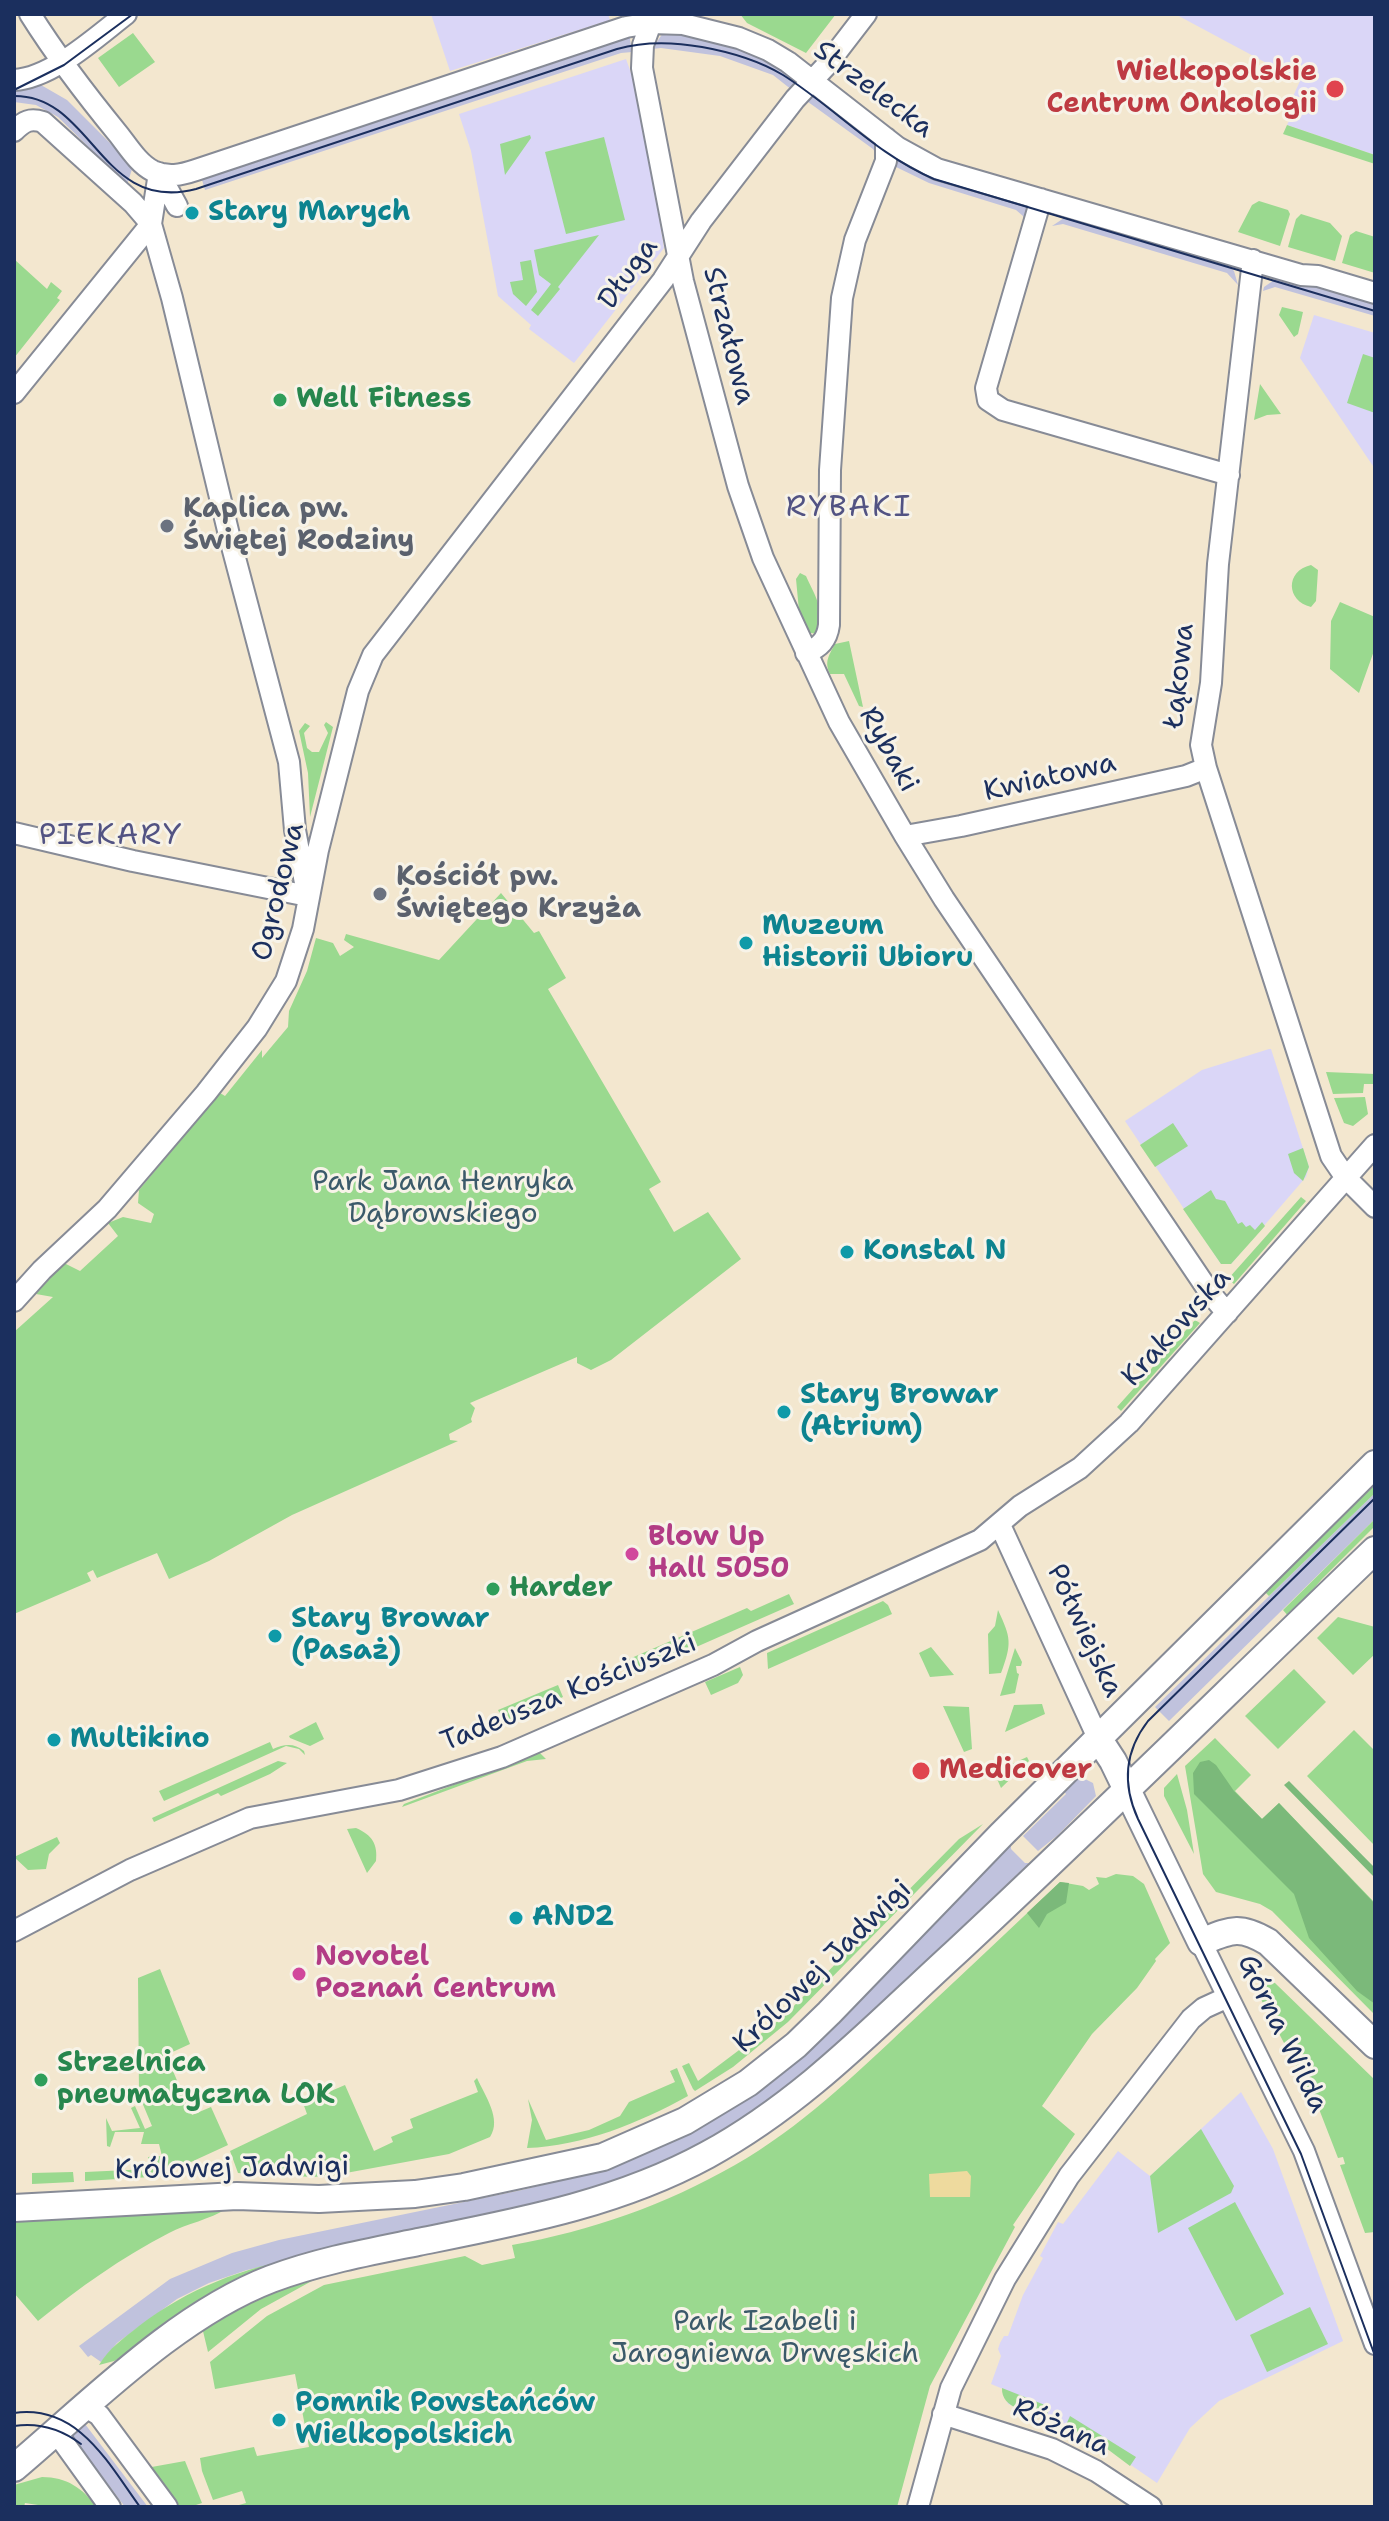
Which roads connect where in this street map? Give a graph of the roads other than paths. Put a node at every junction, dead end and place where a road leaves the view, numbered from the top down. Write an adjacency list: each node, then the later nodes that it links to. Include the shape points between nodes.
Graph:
1 (30, 14): 6 (street)
2 (126, 14): 6 (street)
3 (866, 14): 8 (street, Długa)
4 (684, 19): 5 (street, Strzelecka); 8 (street, Strzelecka, via 768,50)
5 (651, 23): 11 (street, Strzelecka, via 191,172); 15 (street, Strzałowa, via 642,68)
6 (61, 61): 7 (street, via 31,79); 11 (street, via 138,159)
7 (14, 80)
8 (812, 81): 10 (street, Strzelecka); 15 (street, Długa)
9 (14, 131): 14 (street, via 22,122 43,122)
10 (886, 138): 12 (street, Strzelecka, via 937,169); 21 (street, via 886,161 844,279 830,470 829,625 821,644)
11 (159, 173): 13 (street); 14 (street)
12 (1041, 199): 16 (street, Strzelecka); 19 (street, via 986,388 988,400 1003,410)
13 (177, 206)
14 (151, 224): 18 (street); 25 (street, via 289,762)
15 (680, 254): 20 (street, Długa); 21 (street, Strzałowa, via 738,486)
16 (1253, 260): 17 (street, Strzelecka); 19 (street, Łąkowa)
17 (1375, 293)
18 (14, 393)
19 (1229, 475): 22 (street, Łąkowa, via 1201,745)
20 (438, 568): 25 (street, Ogrodowa, via 364,671)
21 (806, 653): 24 (street, Rybaki)
22 (1206, 768): 24 (street, Kwiatowa); 27 (street, Łąkowa, via 1331,1156)
23 (14, 833): 25 (street)
24 (905, 836): 30 (street, Rybaki)
25 (308, 896): 29 (street, Ogrodowa, via 295,959 257,1028 107,1209)
26 (1375, 1145): 27 (street, Krakowska)
27 (1346, 1178): 28 (street, Łąkowa); 30 (street, Krakowska)
28 (1375, 1207)
29 (14, 1301)
30 (1227, 1313): 32 (street, Krakowska, via 1129,1423 1080,1468)
31 (1375, 1464): 34 (street, Królowej Jadwigi)
32 (1000, 1525): 34 (street, Półwiejska); 37 (street, Tadeusza Kościuszki, via 980,1540 713,1665 502,1757 399,1790 250,1818 130,1870)
33 (1375, 1550): 36 (street)
34 (1098, 1738): 35 (street, Półwiejska); 41 (street, Królowej Jadwigi, via 829,2013 748,2083 645,2141)
35 (1113, 1761): 36 (street, Górna Wilda)
36 (1126, 1791): 38 (street, Górna Wilda); 43 (street, via 797,2098 677,2170 602,2201)
37 (14, 1931)
38 (1201, 1942): 39 (street, Górna Wilda); 40 (street, via 1236,1929 1268,1942)
39 (1228, 1997): 44 (street, Górna Wilda, via 1304,2151); 46 (street, via 1191,2019 1069,2176 999,2292 962,2362)
40 (1375, 2045)
41 (540, 2171): 42 (street, Królowej Jadwigi, via 387,2197 237,2196); 43 (street)
42 (14, 2208)
43 (556, 2213): 45 (street, via 342,2258 257,2284 190,2323)
44 (1375, 2344)
45 (86, 2407): 47 (street); 50 (street, via 99,2415)
46 (943, 2414): 51 (street); 52 (street, Różana, via 1052,2449)
47 (56, 2432): 48 (street); 49 (street)
48 (14, 2468)
49 (110, 2507)
50 (167, 2507)
51 (918, 2507)
52 (1151, 2507)

